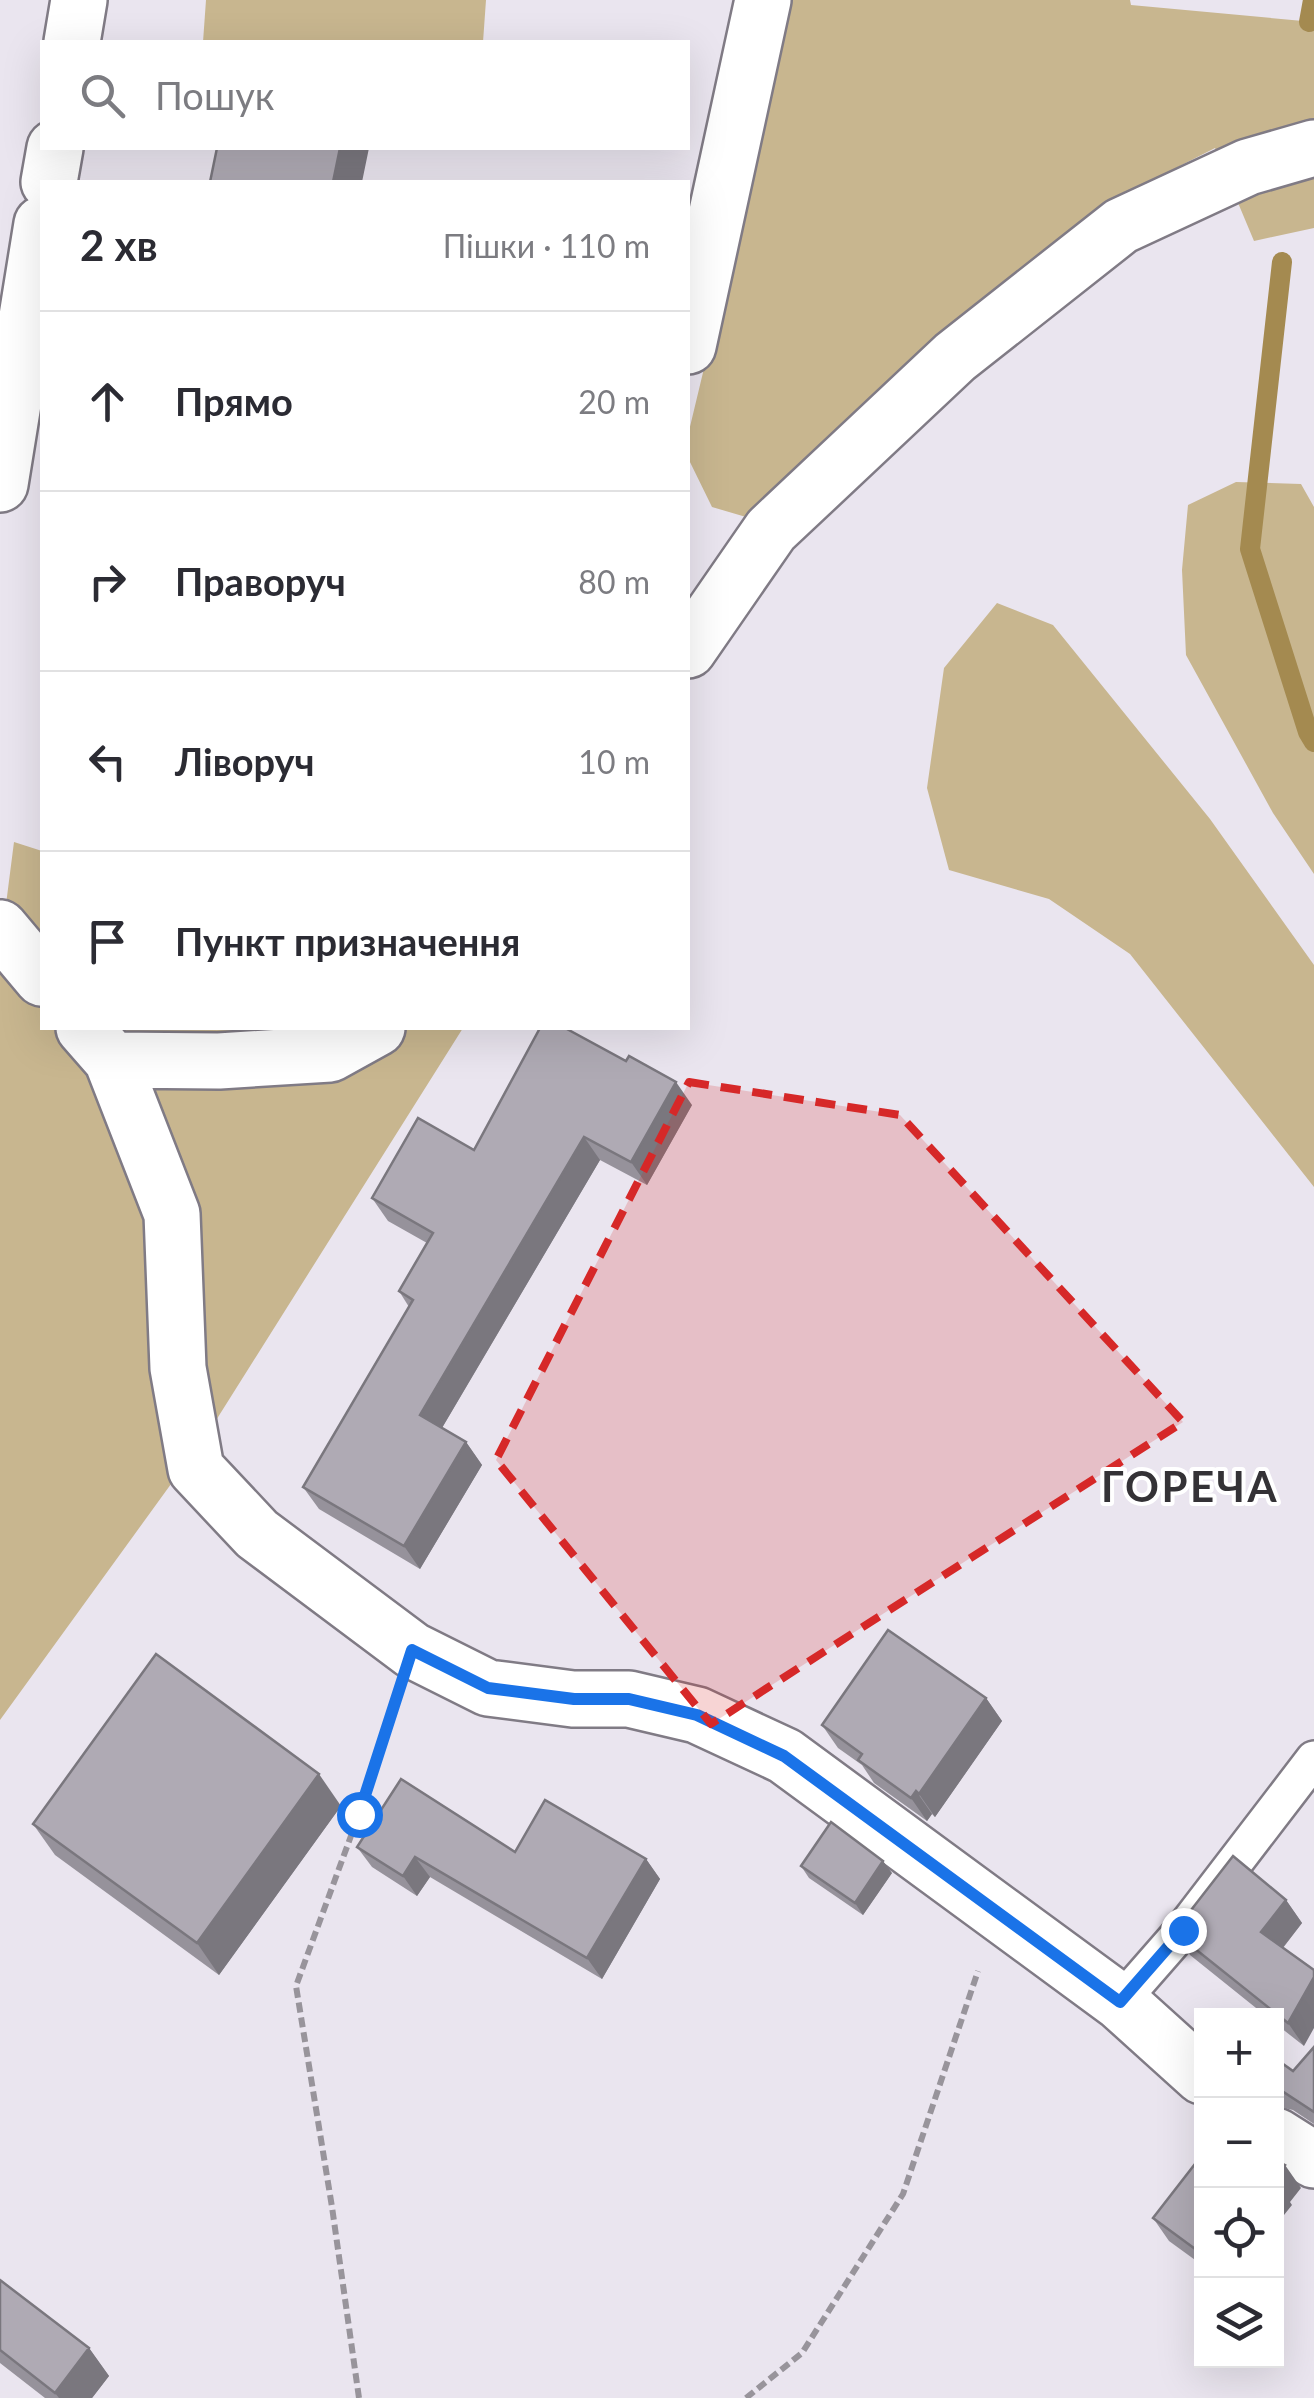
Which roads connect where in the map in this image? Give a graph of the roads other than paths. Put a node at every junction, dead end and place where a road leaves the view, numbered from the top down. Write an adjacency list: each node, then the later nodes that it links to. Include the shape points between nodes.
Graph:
1 (79, 0): 3 (street)
2 (764, 0): 8 (street)
3 (72, 40)
4 (1314, 148): 10 (street, via 1248,167 1121,226 955,357 772,530)
5 (55, 150): 6 (street)
6 (49, 180)
7 (40, 236): 9 (street)
8 (690, 337)
9 (0, 484)
10 (690, 647)
11 (0, 928): 12 (street)
12 (40, 976)
13 (374, 1030): 14 (street, via 330,1054 220,1061)
14 (98, 1044): 16 (street, via 172,1214 178,1368 196,1469 256,1534 412,1650 488,1688 629,1699 697,1715 784,1756)
15 (1314, 1759): 16 (lane)
16 (1120, 2002): 17 (street)
17 (1194, 2069)
18 (1284, 2141): 19 (street)
19 (1314, 2160)

